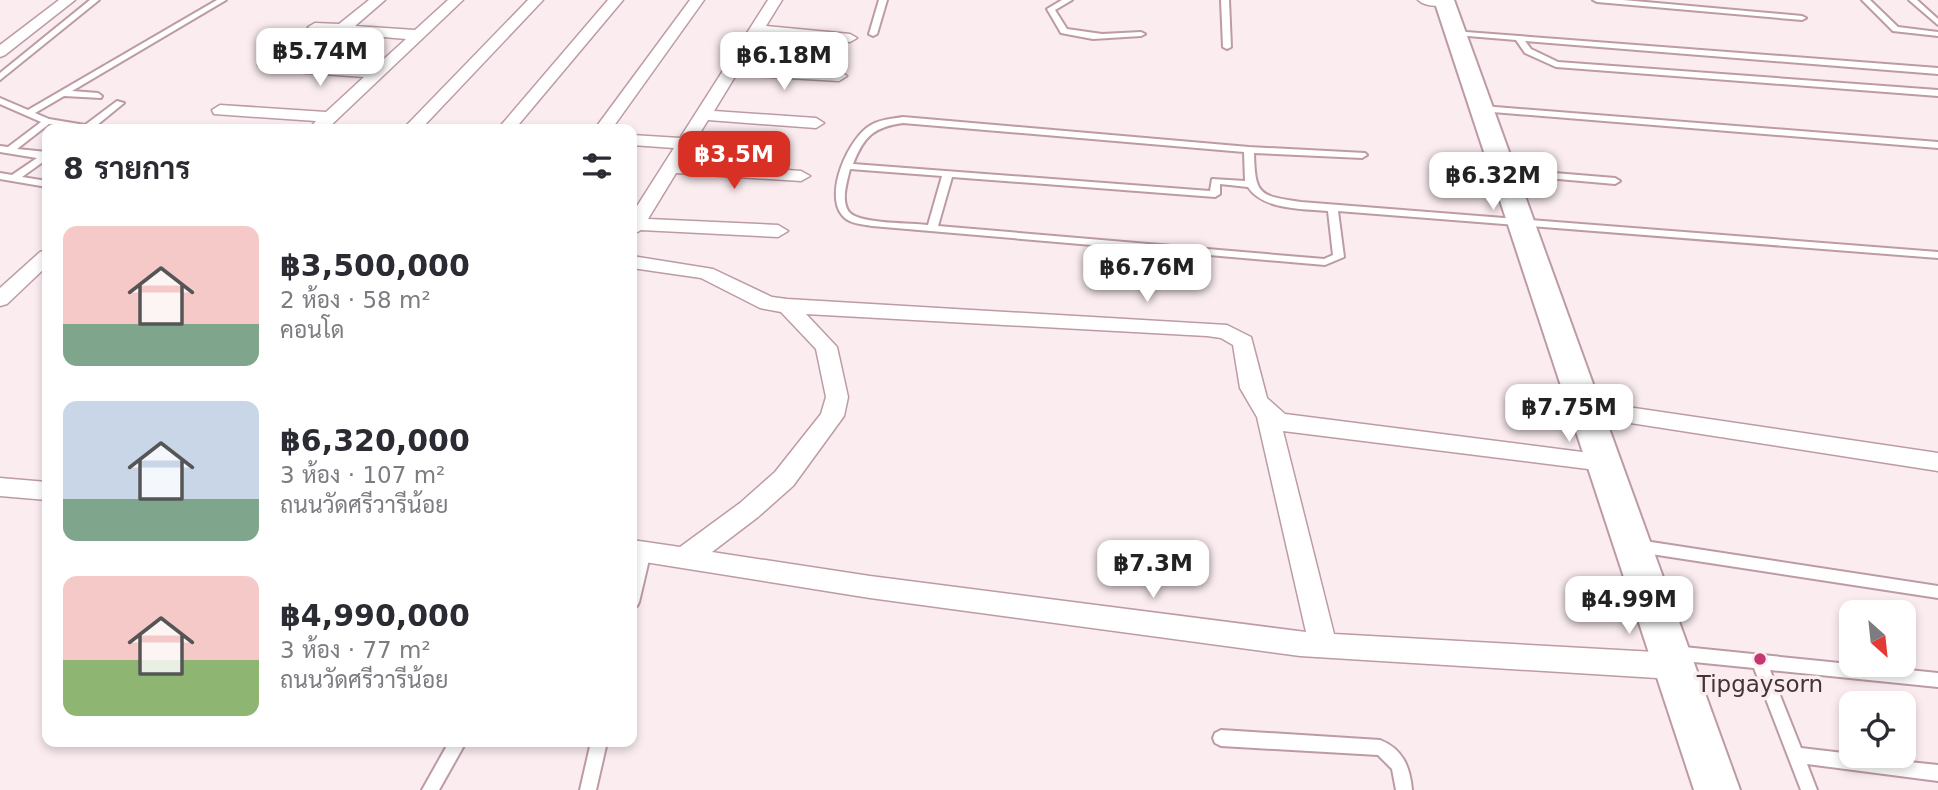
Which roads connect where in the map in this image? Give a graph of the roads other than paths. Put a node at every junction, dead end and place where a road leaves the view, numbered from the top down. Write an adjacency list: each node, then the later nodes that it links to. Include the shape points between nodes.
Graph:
1 (68, 0): 31 (street)
2 (95, 0): 37 (lane)
3 (222, 0): 38 (lane)
4 (378, 0): 21 (street)
5 (456, 0): 27 (street)
6 (536, 0): 55 (street)
7 (616, 0): 56 (street)
8 (697, 0): 57 (street)
9 (775, 0): 22 (street)
10 (883, 0): 24 (lane)
11 (1068, 0): 25 (lane, via 1051,9 1064,31 1103,38)
12 (1225, 0): 30 (lane)
13 (1438, 0): 23 (main road)
14 (1597, 0): 17 (lane)
15 (1866, 0): 26 (lane, via 1896,29)
16 (1913, 0): 19 (lane)
17 (1675, 3): 18 (lane)
18 (1802, 18)
19 (1938, 23)
20 (314, 27): 21 (street)
21 (342, 29): 27 (street)
22 (756, 30): 28 (street); 33 (street)
23 (1456, 33): 29 (lane); 43 (main road)
24 (873, 34)
25 (1140, 34)
26 (1938, 34)
27 (418, 35): 35 (street)
28 (850, 38)
29 (1519, 38): 34 (lane); 39 (lane, via 1528,51 1556,64)
30 (1227, 47)
31 (0, 52)
32 (266, 65): 35 (street)
33 (731, 70): 36 (street); 46 (street)
34 (1938, 71)
35 (377, 73): 47 (street)
36 (839, 76)
37 (0, 77)
38 (61, 93): 40 (lane); 45 (lane)
39 (1938, 93)
40 (98, 96)
41 (0, 101): 45 (lane)
42 (120, 103): 53 (lane)
43 (1483, 109): 60 (lane); 68 (main road)
44 (220, 110): 47 (street)
45 (30, 112): 48 (lane)
46 (703, 116): 49 (street); 59 (street)
47 (330, 117): 54 (street)
48 (47, 121): 51 (lane); 52 (lane)
49 (816, 123)
50 (42, 124): 61 (lane)
51 (43, 124)
52 (62, 124)
53 (93, 124)
54 (322, 124)
55 (416, 124)
56 (510, 124)
57 (606, 124)
58 (637, 140): 59 (street)
59 (685, 144): 67 (street)
60 (1938, 145)
61 (4, 150): 63 (lane)
62 (1249, 150): 64 (lane); 66 (lane, via 903,121 870,130 857,143); 75 (lane)
63 (42, 155)
64 (1362, 155)
65 (42, 158): 72 (lane)
66 (847, 166): 69 (lane); 80 (lane, via 841,181 845,213 872,223)
67 (671, 167): 71 (street); 77 (street)
68 (1504, 172): 73 (lane); 78 (main road)
69 (948, 173): 75 (lane, via 1215,194 1215,181); 80 (lane)
70 (0, 176): 72 (lane)
71 (800, 176)
72 (15, 178): 74 (lane)
73 (1615, 181)
74 (42, 183)
75 (1251, 184): 76 (lane, via 1273,200)
76 (1333, 208): 78 (lane); 80 (lane, via 1339,257 1325,261)
77 (637, 222)
78 (1521, 222): 82 (lane); 87 (main road)
79 (637, 227): 81 (street)
80 (932, 228)
81 (778, 231)
82 (1938, 255)
83 (42, 260): 85 (street)
84 (637, 263): 86 (street, via 706,273 767,303)
85 (5, 291)
86 (788, 306): 88 (street, via 1227,332 1242,342 1255,402); 95 (street, via 825,347 837,397 832,416 783,479)
87 (1587, 409): 89 (main road); 90 (street)
88 (1268, 418): 89 (street); 97 (street)
89 (1604, 462): 93 (main road)
90 (1938, 462)
91 (0, 486): 92 (street)
92 (42, 490)
93 (1630, 545): 96 (lane); 98 (main road)
94 (638, 550): 95 (street)
95 (687, 556): 97 (street, via 870,587)
96 (1938, 592)
97 (1323, 645): 98 (street)
98 (1670, 659): 99 (lane); 109 (main road)
99 (1759, 662): 100 (lane); 104 (lane)
100 (1938, 680)
101 (1221, 738): 108 (lane, via 1380,748 1401,765)
102 (455, 747): 106 (lane)
103 (598, 747): 107 (lane)
104 (1795, 755): 105 (lane); 110 (lane)
105 (1938, 773)
106 (430, 790)
107 (587, 790)
108 (1404, 790)
109 (1717, 790)
110 (1809, 790)

